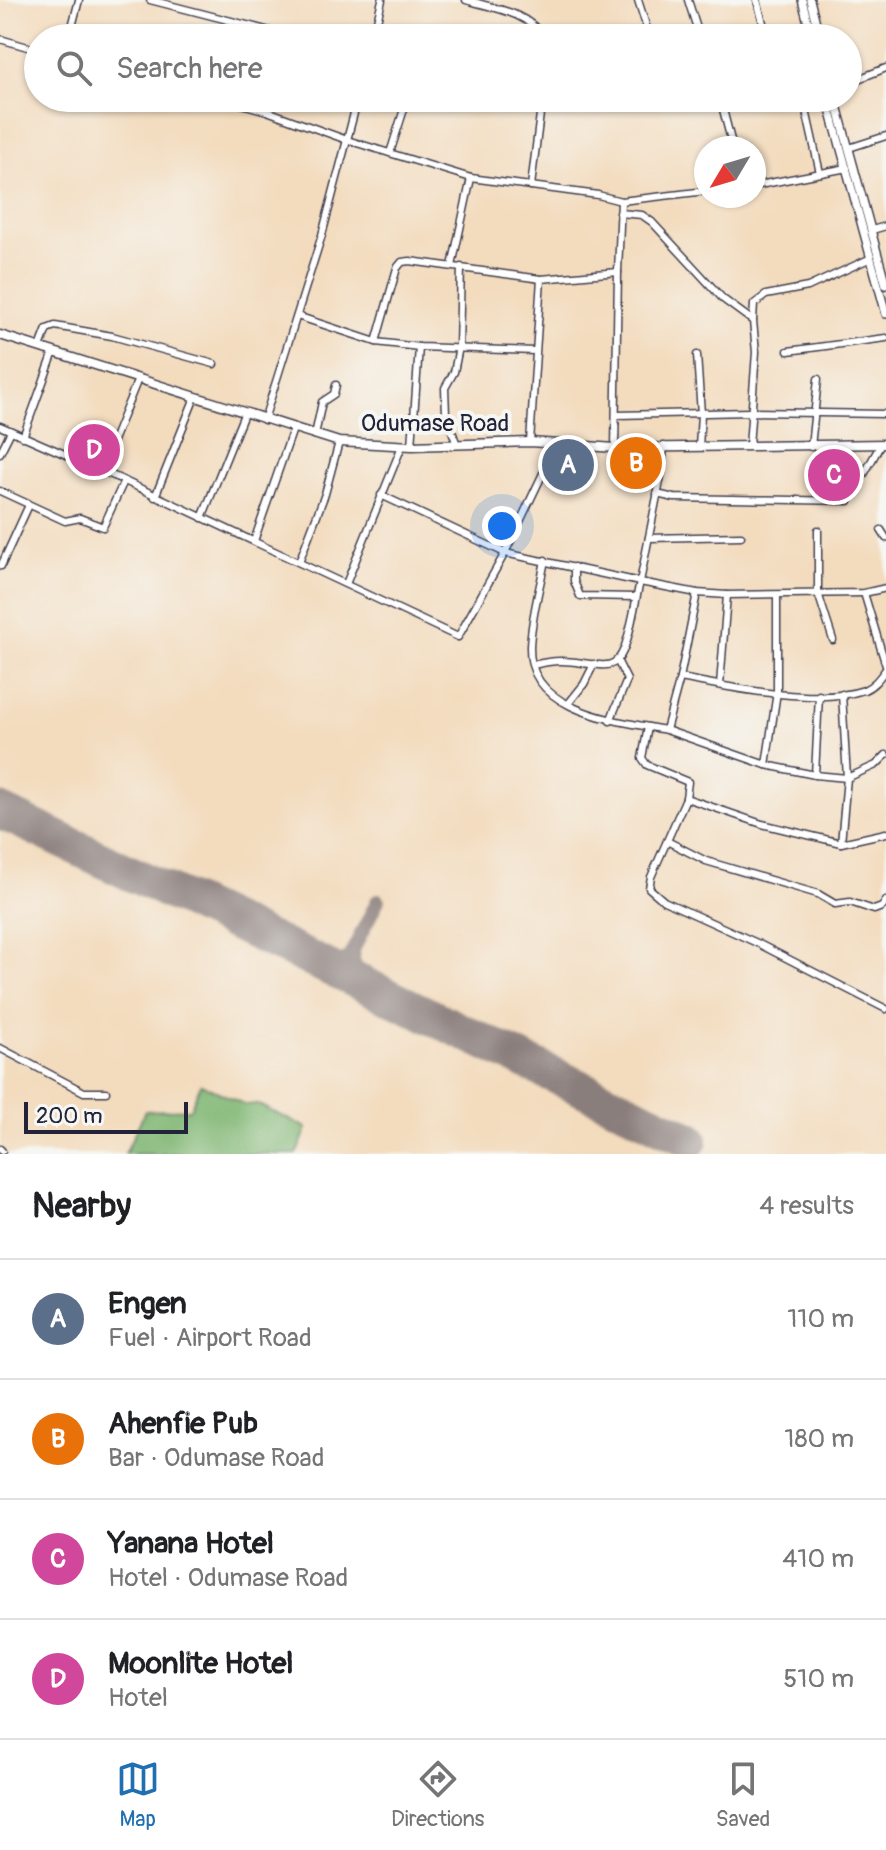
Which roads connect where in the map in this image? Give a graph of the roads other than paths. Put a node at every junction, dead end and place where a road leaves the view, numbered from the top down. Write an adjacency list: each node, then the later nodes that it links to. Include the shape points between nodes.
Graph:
1 (79, 0): 10 (street)
2 (150, 0): 11 (street)
3 (382, 0): 12 (street)
4 (466, 0): 13 (street)
5 (638, 0): 14 (street)
6 (688, 0): 15 (street)
7 (757, 0): 16 (street)
8 (802, 0): 17 (street)
9 (810, 0): 18 (street)
10 (73, 24)
11 (243, 24)
12 (376, 24)
13 (533, 24)
14 (646, 24)
15 (696, 24)
16 (763, 24)
17 (808, 24)
18 (816, 24)
19 (0, 39): 20 (street)
20 (24, 46)
21 (886, 68): 22 (street)
22 (862, 77)
23 (270, 112): 33 (street)
24 (354, 112): 33 (street)
25 (403, 112): 35 (street)
26 (540, 112): 40 (street)
27 (723, 112): 31 (street)
28 (805, 112): 37 (street)
29 (831, 112): 36 (street)
30 (839, 112): 34 (street)
31 (730, 136)
32 (886, 136): 34 (street)
33 (347, 140): 35 (street); 53 (street)
34 (849, 148): 45 (street)
35 (390, 153): 38 (street)
36 (847, 168): 37 (street); 46 (street)
37 (820, 173): 39 (street)
38 (471, 178): 40 (street); 47 (street)
39 (766, 184)
40 (531, 186): 42 (street)
41 (694, 192): 42 (street)
42 (621, 201): 43 (street)
43 (620, 213): 49 (street); 54 (street, via 642,215 652,222 723,299)
44 (886, 226): 45 (street)
45 (872, 230): 51 (street)
46 (871, 258): 52 (street); 54 (street, via 808,287 761,297 754,304)
47 (452, 266): 48 (street); 57 (street, via 402,262)
48 (461, 267): 50 (street); 60 (street)
49 (618, 272): 50 (street); 75 (street)
50 (541, 279): 61 (street)
51 (886, 285)
52 (886, 314)
53 (297, 316): 57 (street); 76 (street)
54 (753, 321): 70 (street, via 756,352)
55 (0, 335): 58 (main road, Odumase Road)
56 (886, 338): 62 (street)
57 (376, 342): 59 (street)
58 (40, 347): 63 (main road, Odumase Road); 65 (street, via 47,329 55,326)
59 (419, 347): 60 (street); 87 (street)
60 (459, 347): 61 (street); 86 (street, via 445,388 446,414)
61 (535, 351): 83 (street)
62 (788, 351)
63 (54, 352): 66 (main road, Odumase Road); 81 (street)
64 (697, 355): 73 (street)
65 (214, 364)
66 (138, 379): 69 (main road, Odumase Road); 94 (street)
67 (818, 379): 71 (street)
68 (336, 385): 80 (street, via 334,394 322,402)
69 (195, 397): 72 (main road, Odumase Road); 99 (street)
70 (750, 412): 71 (street); 73 (street); 89 (street)
71 (814, 412): 74 (street); 91 (street)
72 (244, 414): 76 (main road, Odumase Road); 101 (street)
73 (701, 414): 75 (street); 90 (street)
74 (886, 414)
75 (617, 415): 92 (street)
76 (264, 420): 78 (main road, Odumase Road)
77 (0, 426): 79 (street)
78 (293, 429): 80 (main road, Odumase Road); 107 (street)
79 (11, 431): 81 (street); 93 (street)
80 (315, 435): 82 (main road, Odumase Road)
81 (23, 437): 94 (street)
82 (339, 442): 87 (main road, Odumase Road); 110 (street)
83 (530, 442): 84 (main road, Odumase Road); 86 (main road, Odumase Road)
84 (557, 444): 92 (main road, Odumase Road); 108 (street)
85 (884, 444): 91 (main road, Odumase Road); 97 (street, via 849,501)
86 (457, 445): 87 (main road, Odumase Road)
87 (407, 446): 98 (street)
88 (664, 446): 90 (main road, Odumase Road); 92 (main road, Odumase Road); 97 (street)
89 (749, 446): 90 (main road, Odumase Road); 91 (main road, Odumase Road)
90 (699, 447)
91 (811, 447)
92 (615, 448)
93 (0, 453)
94 (101, 470): 95 (street)
95 (124, 481): 99 (street); 100 (street, via 103,527 80,518 65,521)
96 (0, 491): 100 (street)
97 (657, 494): 105 (street)
98 (381, 495): 108 (street); 114 (street)
99 (155, 497): 101 (street)
100 (29, 505): 111 (street)
101 (202, 518): 107 (street)
102 (818, 530): 117 (street)
103 (881, 530): 106 (street)
104 (741, 536): 105 (street)
105 (649, 538): 113 (street)
106 (886, 538)
107 (254, 541): 110 (street)
108 (505, 553): 109 (street); 114 (street, via 458,637)
109 (545, 560): 112 (street); 125 (street, via 530,645)
110 (299, 562): 114 (street)
111 (1, 566)
112 (574, 567): 113 (street); 121 (street, via 580,596)
113 (640, 582): 116 (street); 121 (street)
114 (346, 584)
115 (886, 588): 118 (street)
116 (697, 593): 119 (street); 127 (street)
117 (818, 593): 118 (street); 120 (street); 122 (street)
118 (864, 593): 126 (street)
119 (727, 595): 120 (street); 128 (street)
120 (777, 595): 129 (street)
121 (636, 597): 123 (street)
122 (833, 640)
123 (617, 660): 124 (street); 133 (street, via 627,680)
124 (594, 664): 125 (street, via 554,660); 132 (street)
125 (533, 665): 132 (street, via 545,686)
126 (886, 668): 130 (street, via 871,686)
127 (680, 678): 128 (street); 135 (street)
128 (720, 685): 129 (street)
129 (777, 692): 131 (street); 137 (street)
130 (842, 694): 131 (street); 139 (street)
131 (819, 695): 138 (street)
132 (568, 704): 133 (street)
133 (610, 721): 134 (street)
134 (648, 727): 135 (street); 140 (street, via 642,758 647,765 685,779 690,787)
135 (666, 730): 137 (street)
136 (886, 755): 139 (street)
137 (766, 765): 138 (street)
138 (815, 775): 139 (street)
139 (847, 778): 143 (street)
140 (686, 798): 142 (street); 143 (street)
141 (886, 834): 143 (street)
142 (667, 841): 144 (street, via 706,861 818,894 835,904 850,902 874,910); 145 (street, via 649,888 658,897)
143 (841, 843)
144 (886, 901)
145 (886, 1009)
146 (0, 1048): 147 (street, via 84,1092)
147 (106, 1092)

